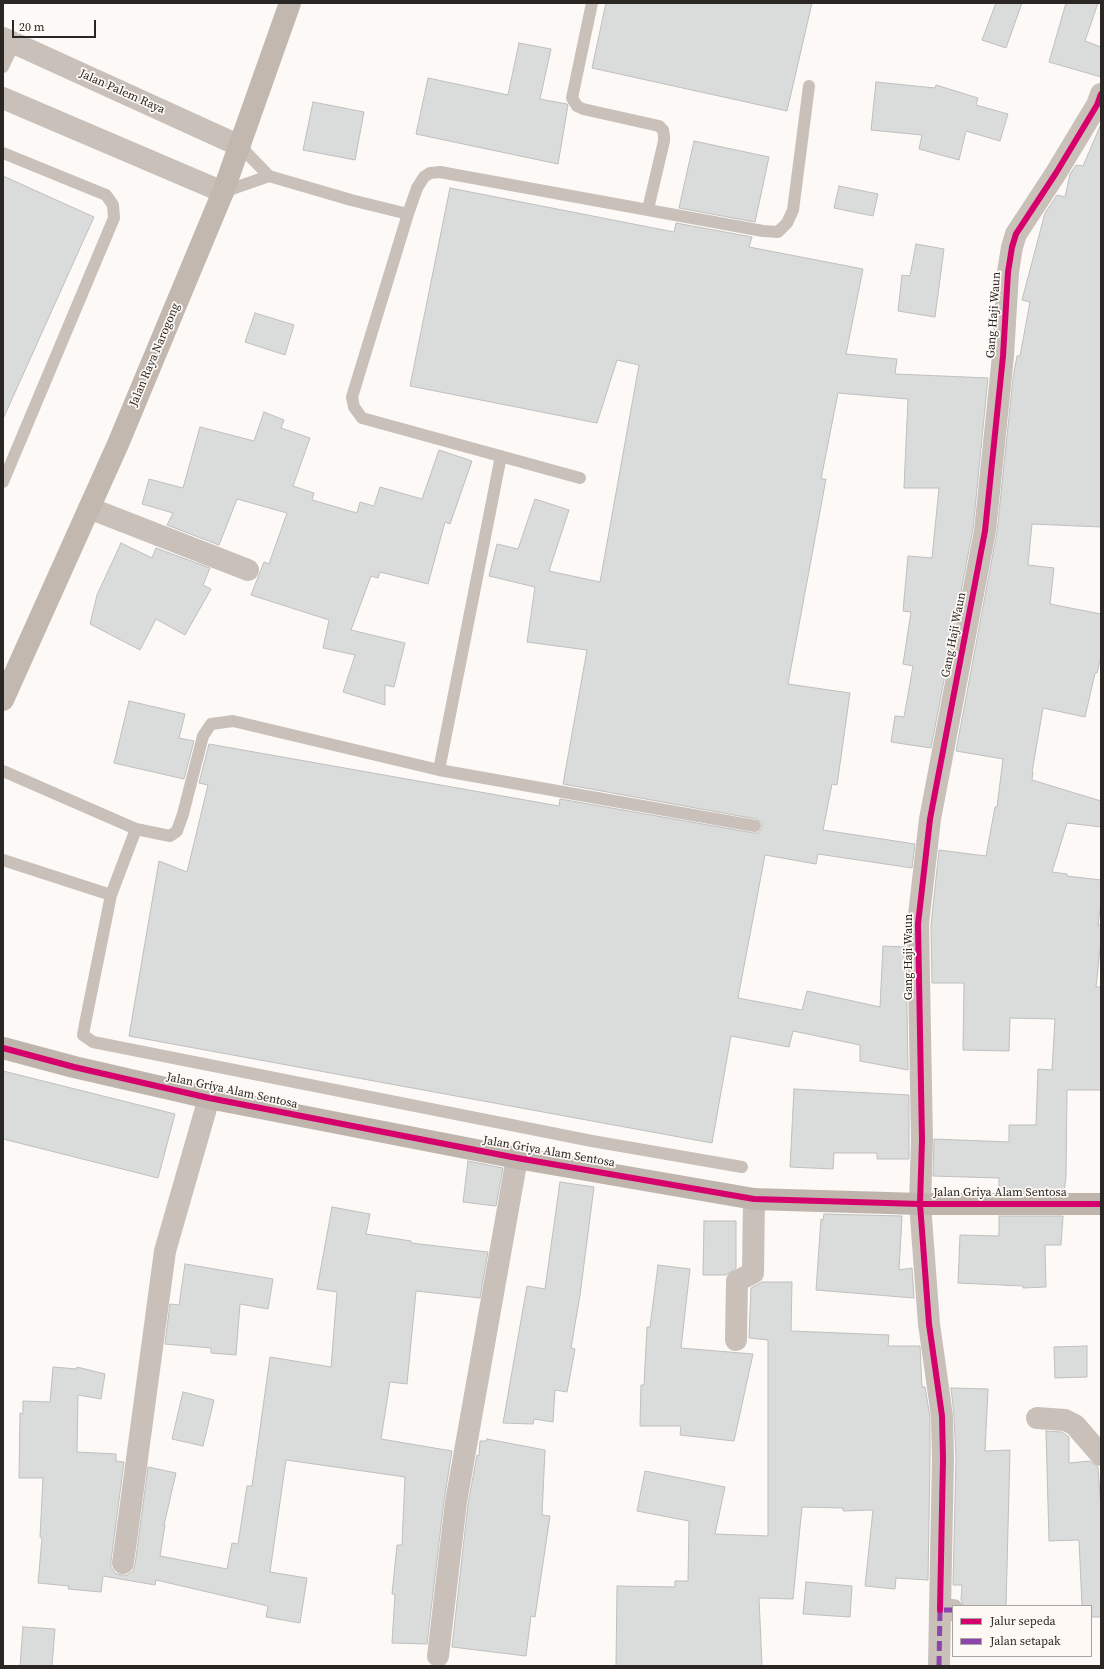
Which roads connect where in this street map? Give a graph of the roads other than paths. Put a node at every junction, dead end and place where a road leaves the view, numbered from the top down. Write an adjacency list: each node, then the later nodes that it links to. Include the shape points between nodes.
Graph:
1 (290, 3): 8 (main road, Jalan Raya Narogong)
2 (592, 3): 12 (lane, via 572,98 577,106 583,109 659,126 663,130 664,141)
3 (9, 41): 4 (lane); 8 (street, Jalan Palem Raya)
4 (3, 67)
5 (809, 86): 12 (lane, via 793,210 788,223 778,232)
6 (1101, 94): 31 (street, Gang Haji Waun, via 1056,173 1016,234 1008,272 1003,356 985,531 930,819 918,924 922,1140)
7 (3, 98): 11 (street)
8 (240, 146): 10 (lane); 11 (main road, Jalan Raya Narogong)
9 (3, 153): 16 (lane, via 106,195 113,205 114,218)
10 (269, 176): 11 (lane); 13 (lane)
11 (223, 192): 17 (main road, Jalan Raya Narogong)
12 (648, 209): 13 (lane, via 440,172 430,173 424,177)
13 (408, 214): 14 (lane, via 352,397 354,408 362,418)
14 (501, 456): 15 (lane); 20 (lane)
15 (580, 478)
16 (3, 482)
17 (89, 508): 18 (street); 19 (main road, Jalan Raya Narogong)
18 (248, 570)
19 (3, 700)
20 (439, 770): 22 (lane); 23 (lane, via 233,721 221,722 211,724 202,736 184,814 177,831 170,836)
21 (3, 771): 23 (lane)
22 (755, 826)
23 (136, 829): 25 (lane)
24 (3, 860): 25 (lane)
25 (111, 895): 29 (lane, via 83,1035 93,1042 592,1141)
26 (3, 1048): 27 (street, Jalan Griya Alam Sentosa)
27 (210, 1098): 28 (street, Jalan Griya Alam Sentosa); 36 (street, via 165,1251)
28 (517, 1158): 30 (street, Jalan Griya Alam Sentosa); 38 (street, via 456,1502)
29 (742, 1167)
30 (754, 1199): 31 (street, Jalan Griya Alam Sentosa); 33 (street, via 753,1273 737,1281)
31 (920, 1204): 32 (street, Jalan Griya Alam Sentosa); 37 (street, Gang Haji Waun, via 929,1324 942,1416)
32 (1101, 1204)
33 (736, 1340)
34 (1037, 1418): 35 (street, via 1065,1420 1075,1425)
35 (1101, 1455)
36 (123, 1563)
37 (946, 1610): 39 (street, Gang Haji Waun)
38 (438, 1656)
39 (939, 1666)

